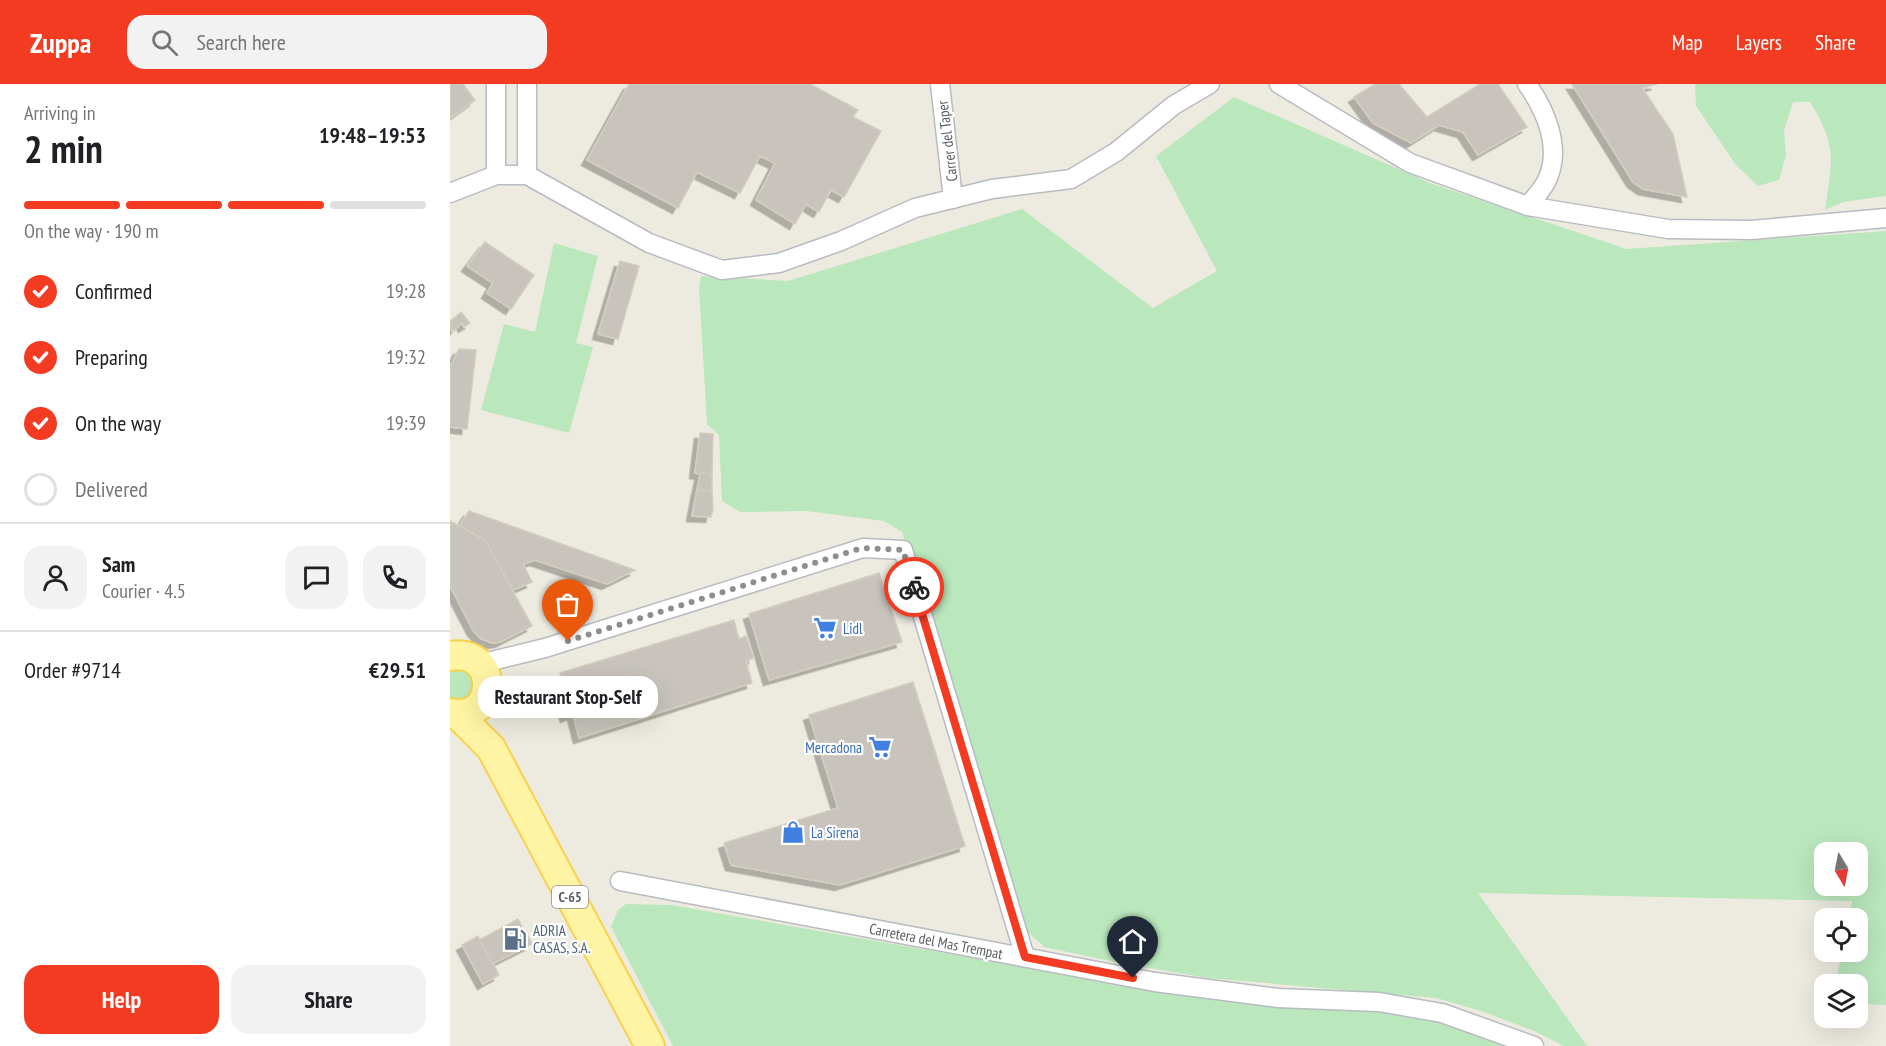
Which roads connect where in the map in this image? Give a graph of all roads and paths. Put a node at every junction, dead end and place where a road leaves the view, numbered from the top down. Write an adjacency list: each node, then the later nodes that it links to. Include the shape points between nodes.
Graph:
1 (496, 84): 7 (street)
2 (527, 84): 8 (street)
3 (940, 84): 10 (street, Carrer del Taper)
4 (1210, 84): 10 (street, via 1174,105 1116,152 1071,179 992,189)
5 (1279, 84): 11 (street, via 1410,163)
6 (1527, 84): 11 (street, via 1537,98 1554,144 1547,180)
7 (496, 175): 8 (street); 9 (street)
8 (527, 175): 10 (street, via 649,243 723,270 779,263 915,208)
9 (450, 193)
10 (953, 199)
11 (1528, 206): 12 (street, via 1668,229 1763,230)
12 (1886, 218)
13 (467, 668): 14 (main road, via 469,712); 15 (main road, C-65); 17 (street, via 519,660 545,648 862,548 903,550)
14 (454, 714): 15 (main road, C-65)
15 (491, 748): 18 (main road, C-65)
16 (620, 881): 17 (street, Carretera del Mas Trempat)
17 (1025, 957): 19 (street, Carretera del Mas Trempat, via 1166,984 1278,998 1379,1002 1442,1012)
18 (650, 1046)
19 (1534, 1046)

